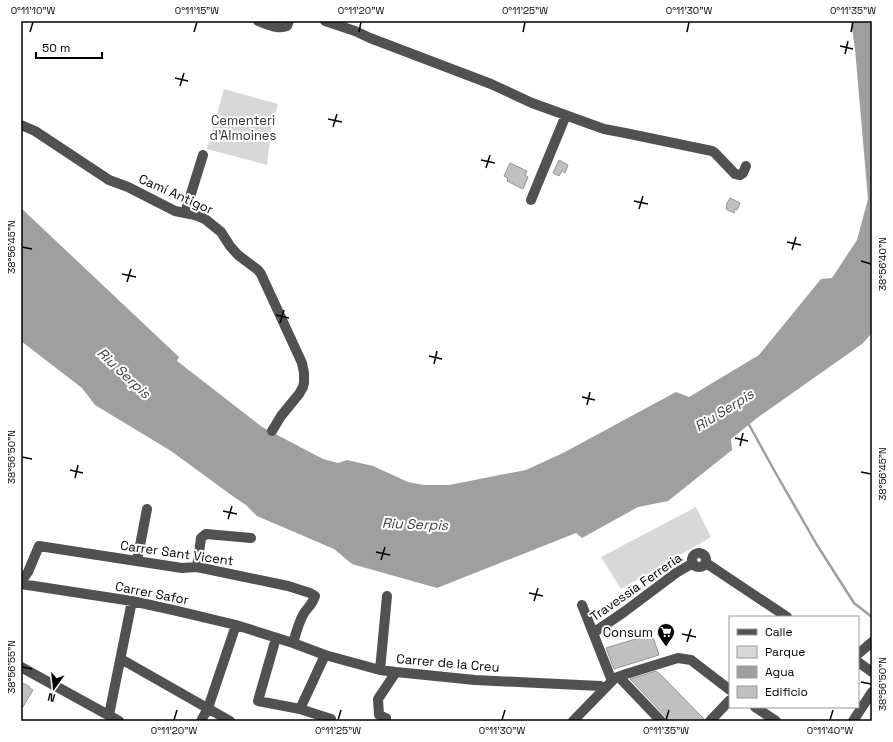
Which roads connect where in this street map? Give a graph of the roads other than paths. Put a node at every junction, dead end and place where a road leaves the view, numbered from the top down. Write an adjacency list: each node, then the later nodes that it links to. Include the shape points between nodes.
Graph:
1 (258, 21): 2 (street, via 281,28)
2 (289, 21)
3 (325, 21): 4 (street)
4 (566, 115): 7 (street, via 604,129 712,151 738,175 743,173); 8 (street)
5 (21, 125): 9 (street, Camí Antigor, via 35,131 109,180 175,211)
6 (202, 155): 9 (street)
7 (746, 166)
8 (531, 200)
9 (185, 213): 10 (street, Camí Antigor, via 205,219 221,232 238,254 258,270 302,363 303,387)
10 (272, 431)
11 (147, 509): 13 (street)
12 (251, 538): 14 (street, via 206,534 201,538)
13 (137, 561): 14 (street, Carrer Sant Vicent, via 182,568); 15 (street, Carrer Sant Vicent, via 39,546)
14 (197, 567): 25 (street, Carrer Sant Vicent, via 288,586 315,596 302,615)
15 (22, 580): 17 (street, Carrer Safor)
16 (387, 596): 31 (street)
17 (132, 601): 21 (street, Carrer Safor); 28 (street)
18 (582, 605): 22 (street)
19 (771, 613): 20 (street); 22 (street, Travessia Ferreria, via 706,564 696,567 693,563)
20 (783, 616)
21 (236, 625): 23 (street, Carrer Safor); 38 (street)
22 (593, 633): 34 (street)
23 (276, 638): 25 (street, Carrer Safor); 40 (street, via 258,701)
24 (872, 642): 26 (street)
25 (293, 643): 27 (street, Carrer de la Creu)
26 (859, 653)
27 (325, 655): 31 (street, Carrer de la Creu); 40 (street)
28 (121, 659): 38 (street); 41 (street)
29 (859, 663): 33 (street)
30 (21, 667): 41 (street)
31 (380, 670): 32 (street, Carrer de la Creu)
32 (396, 672): 34 (street, Carrer de la Creu, via 475,680 600,686); 46 (street, via 378,699 379,715 386,718)
33 (872, 672)
34 (612, 682): 35 (street, via 626,674 678,658 690,660); 47 (street); 48 (street)
35 (729, 689)
36 (872, 692): 51 (street)
37 (729, 701): 49 (street)
38 (208, 708): 44 (street); 45 (street)
39 (756, 708): 50 (street)
40 (300, 709): 42 (street)
41 (109, 715): 43 (street)
42 (331, 720)
43 (119, 721)
44 (201, 721)
45 (230, 721)
46 (385, 721)
47 (573, 721)
48 (661, 721)
49 (710, 721)
50 (776, 721)
51 (853, 721)

